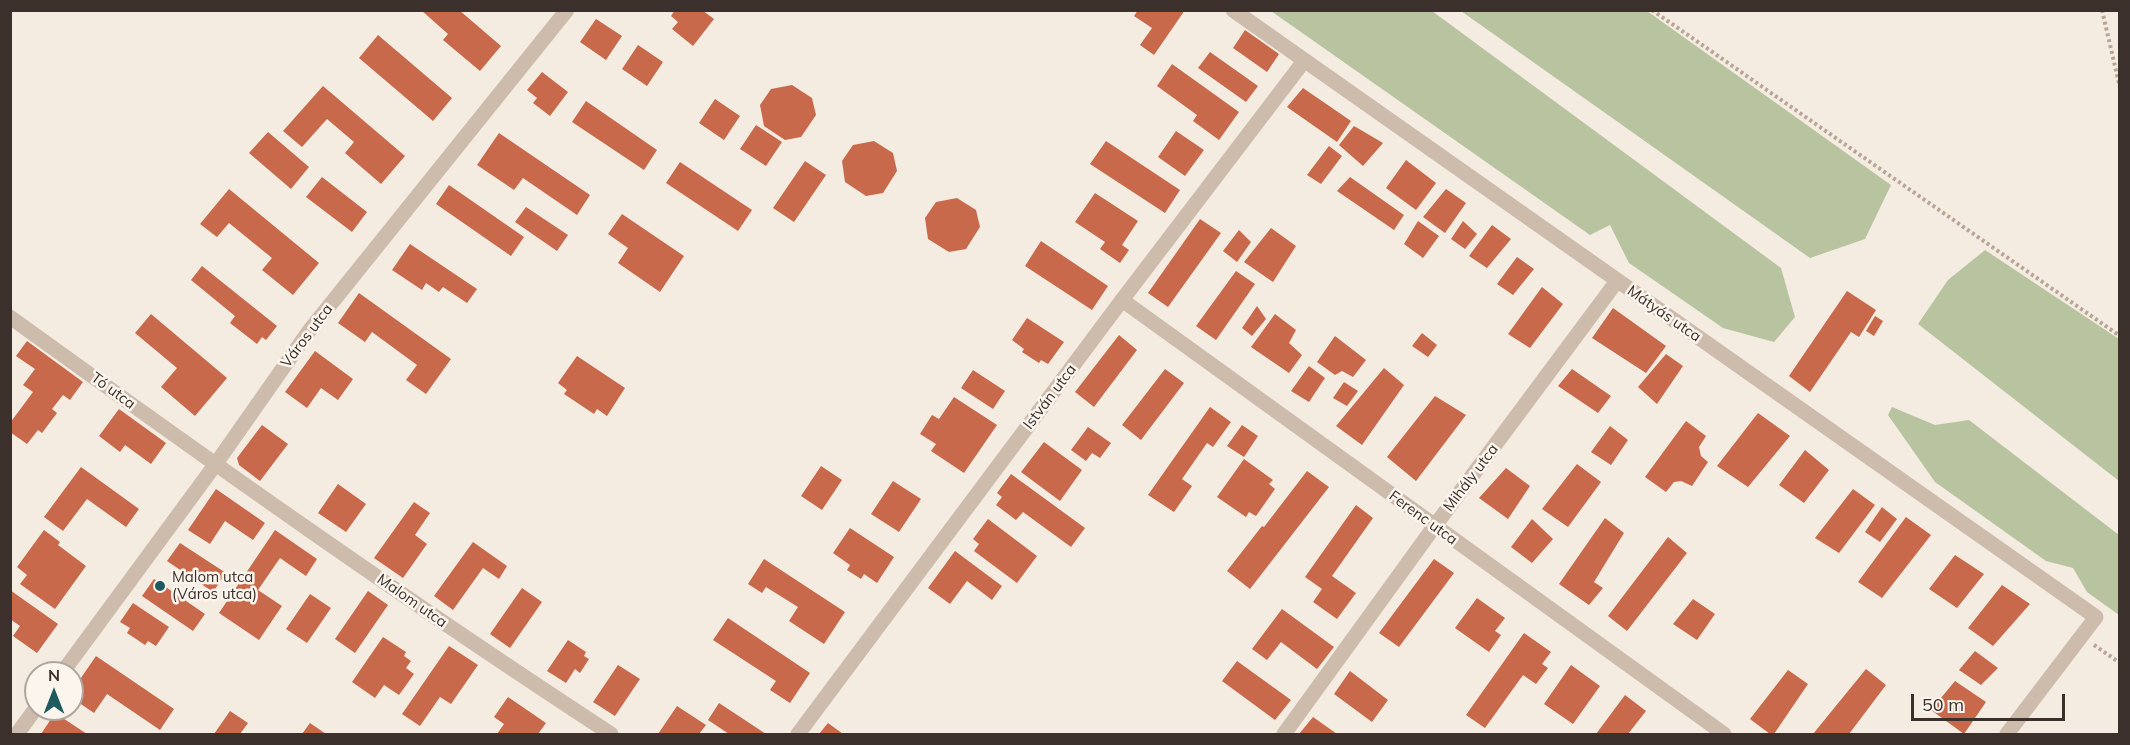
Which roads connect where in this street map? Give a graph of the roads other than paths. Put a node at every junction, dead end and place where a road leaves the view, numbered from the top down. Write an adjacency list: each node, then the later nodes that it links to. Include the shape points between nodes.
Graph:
1 (567, 10): 7 (street, Város utca, via 309,331)
2 (1233, 10): 3 (street, Mátyás utca)
3 (1304, 61): 4 (street, Mátyás utca); 5 (street, István utca)
4 (1617, 281): 8 (street, Mihály utca); 16 (street, Mátyás utca, via 2096,617)
5 (1122, 300): 8 (street, Ferenc utca); 13 (street, István utca)
6 (10, 317): 7 (street, Tó utca)
7 (215, 465): 9 (street, Város utca); 12 (street, Malom utca)
8 (1434, 527): 14 (street, Mihály utca); 15 (street, Ferenc utca)
9 (71, 661)
10 (27, 721): 11 (street)
11 (17, 735)
12 (611, 735)
13 (798, 735)
14 (1284, 735)
15 (1724, 735)
16 (2007, 735)

